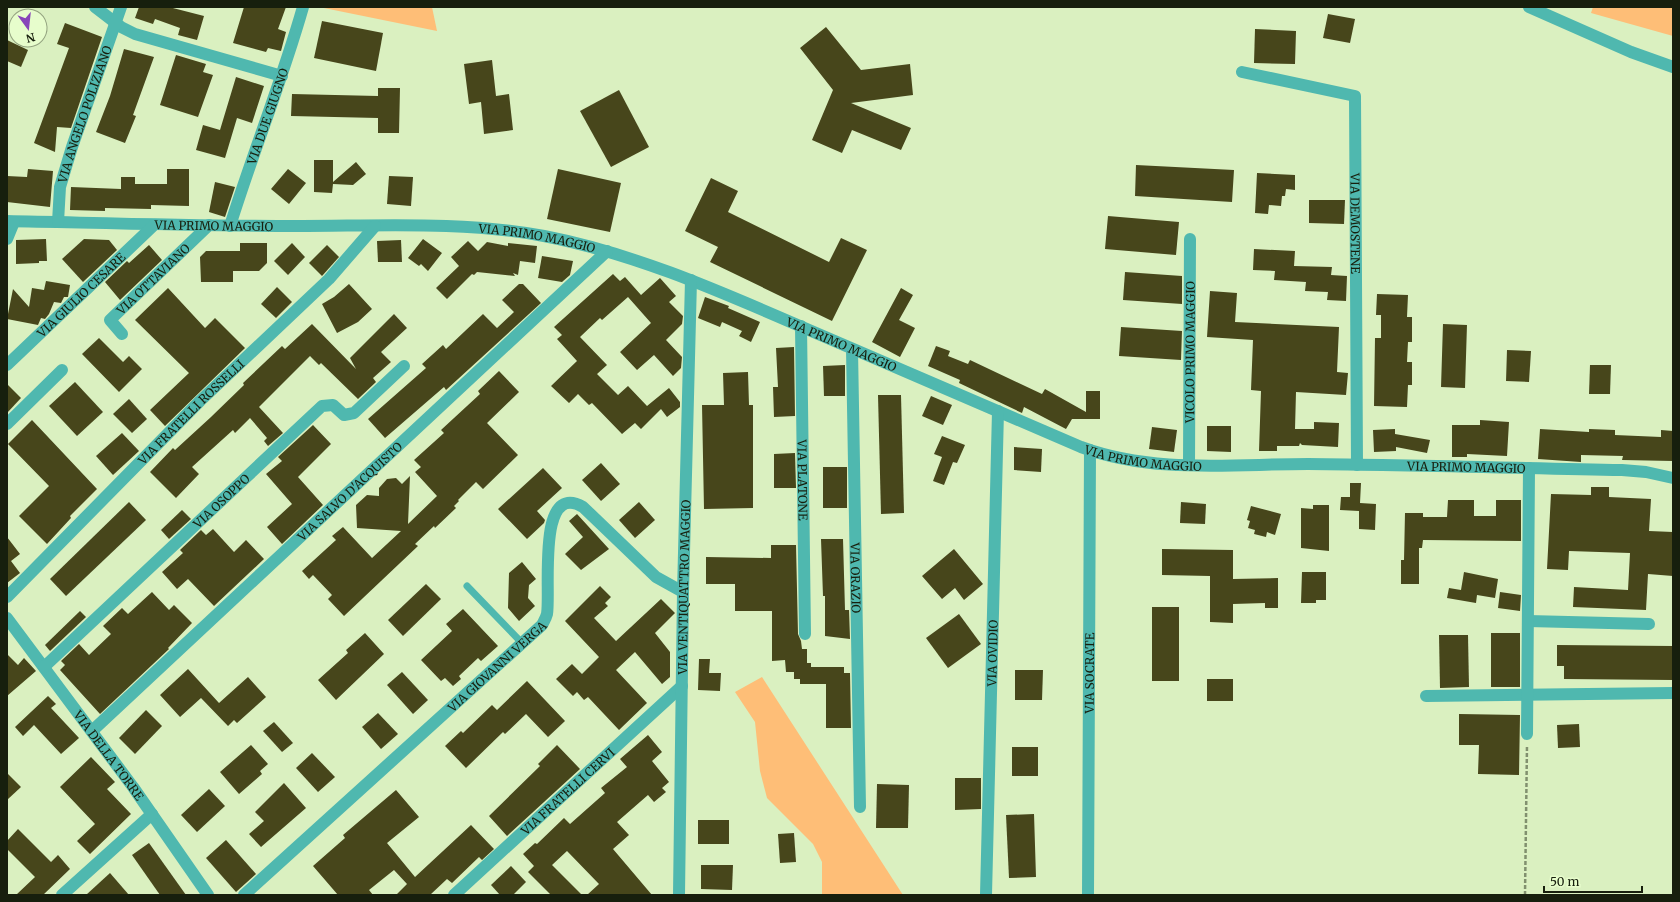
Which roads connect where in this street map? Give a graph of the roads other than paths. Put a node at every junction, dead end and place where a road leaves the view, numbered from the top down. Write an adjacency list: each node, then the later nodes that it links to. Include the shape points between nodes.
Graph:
1 (95, 7): 5 (street)
2 (121, 7): 5 (street, VIA ANGELO POLIZIANO)
3 (303, 7): 8 (street, VIA DUE GIUGNO)
4 (1529, 7): 6 (street, via 1631,52)
5 (115, 23): 8 (street, via 130,32 153,40); 10 (street, VIA ANGELO POLIZIANO, via 62,180)
6 (1673, 67)
7 (1242, 72): 29 (street, VIA DEMOSTENE, via 1355,96)
8 (282, 76): 13 (street, VIA DUE GIUGNO)
9 (10, 222): 10 (street, VIA PRIMO MAGGIO); 15 (street)
10 (58, 222): 11 (street, VIA PRIMO MAGGIO)
11 (154, 225): 12 (street, VIA PRIMO MAGGIO); 22 (street, VIA GIULIO CESARE)
12 (209, 225): 13 (street, VIA PRIMO MAGGIO); 20 (street, VIA OTTAVIANO, via 110,320)
13 (230, 226): 14 (street, VIA PRIMO MAGGIO)
14 (375, 226): 17 (street, VIA PRIMO MAGGIO, via 511,231); 34 (street, VIA FRATELLI ROSSELLI, via 329,279 200,401)
15 (7, 239)
16 (1190, 239): 28 (street, VICOLO PRIMO MAGGIO)
17 (607, 251): 18 (street, VIA PRIMO MAGGIO); 45 (street, VIA SALVO D'ACQUISTO)
18 (691, 280): 19 (street, VIA PRIMO MAGGIO); 33 (street, VIA VENTIQUATTRO MAGGIO)
19 (801, 326): 21 (street, VIA PRIMO MAGGIO); 38 (street, VIA PLATONE)
20 (122, 334)
21 (852, 349): 25 (street, VIA PRIMO MAGGIO); 47 (street, VIA ORAZIO)
22 (7, 365)
23 (404, 366): 40 (street, VIA OSOPPO, via 354,414 344,415 333,405 322,406)
24 (62, 370): 26 (street)
25 (998, 411): 27 (street, VIA PRIMO MAGGIO); 54 (street, VIA OVIDIO)
26 (7, 424)
27 (1090, 450): 28 (street, VIA PRIMO MAGGIO, via 1142,462); 55 (street, VIA SOCRATE)
28 (1189, 465): 29 (street, VIA PRIMO MAGGIO)
29 (1357, 465): 30 (street, VIA PRIMO MAGGIO)
30 (1529, 468): 31 (street, VIA PRIMO MAGGIO, via 1626,470); 36 (street)
31 (1673, 478)
32 (467, 586): 39 (lane)
33 (683, 592): 39 (street, VIA GIOVANNI VERGA, via 656,578 584,507 569,503 556,510 551,524 546,615 542,625); 41 (street, VIA VENTIQUATTRO MAGGIO)
34 (7, 597)
35 (7, 618): 40 (street, VIA DELLA TORRE)
36 (1528, 621): 37 (street); 43 (street)
37 (1649, 624)
38 (805, 634)
39 (522, 643): 51 (street, VIA GIOVANNI VERGA)
40 (44, 667): 45 (street, VIA DELLA TORRE)
41 (682, 686): 52 (street, VIA FRATELLI CERVI); 53 (street, VIA VENTIQUATTRO MAGGIO)
42 (1673, 693): 43 (street)
43 (1527, 695): 44 (street); 46 (street)
44 (1426, 696)
45 (92, 731): 48 (street, VIA DELLA TORRE)
46 (1527, 734)
47 (860, 807)
48 (152, 814): 49 (street); 50 (street, VIA DELLA TORRE)
49 (62, 895)
50 (208, 895)
51 (244, 895)
52 (454, 895)
53 (679, 895)
54 (986, 895)
55 (1088, 895)

